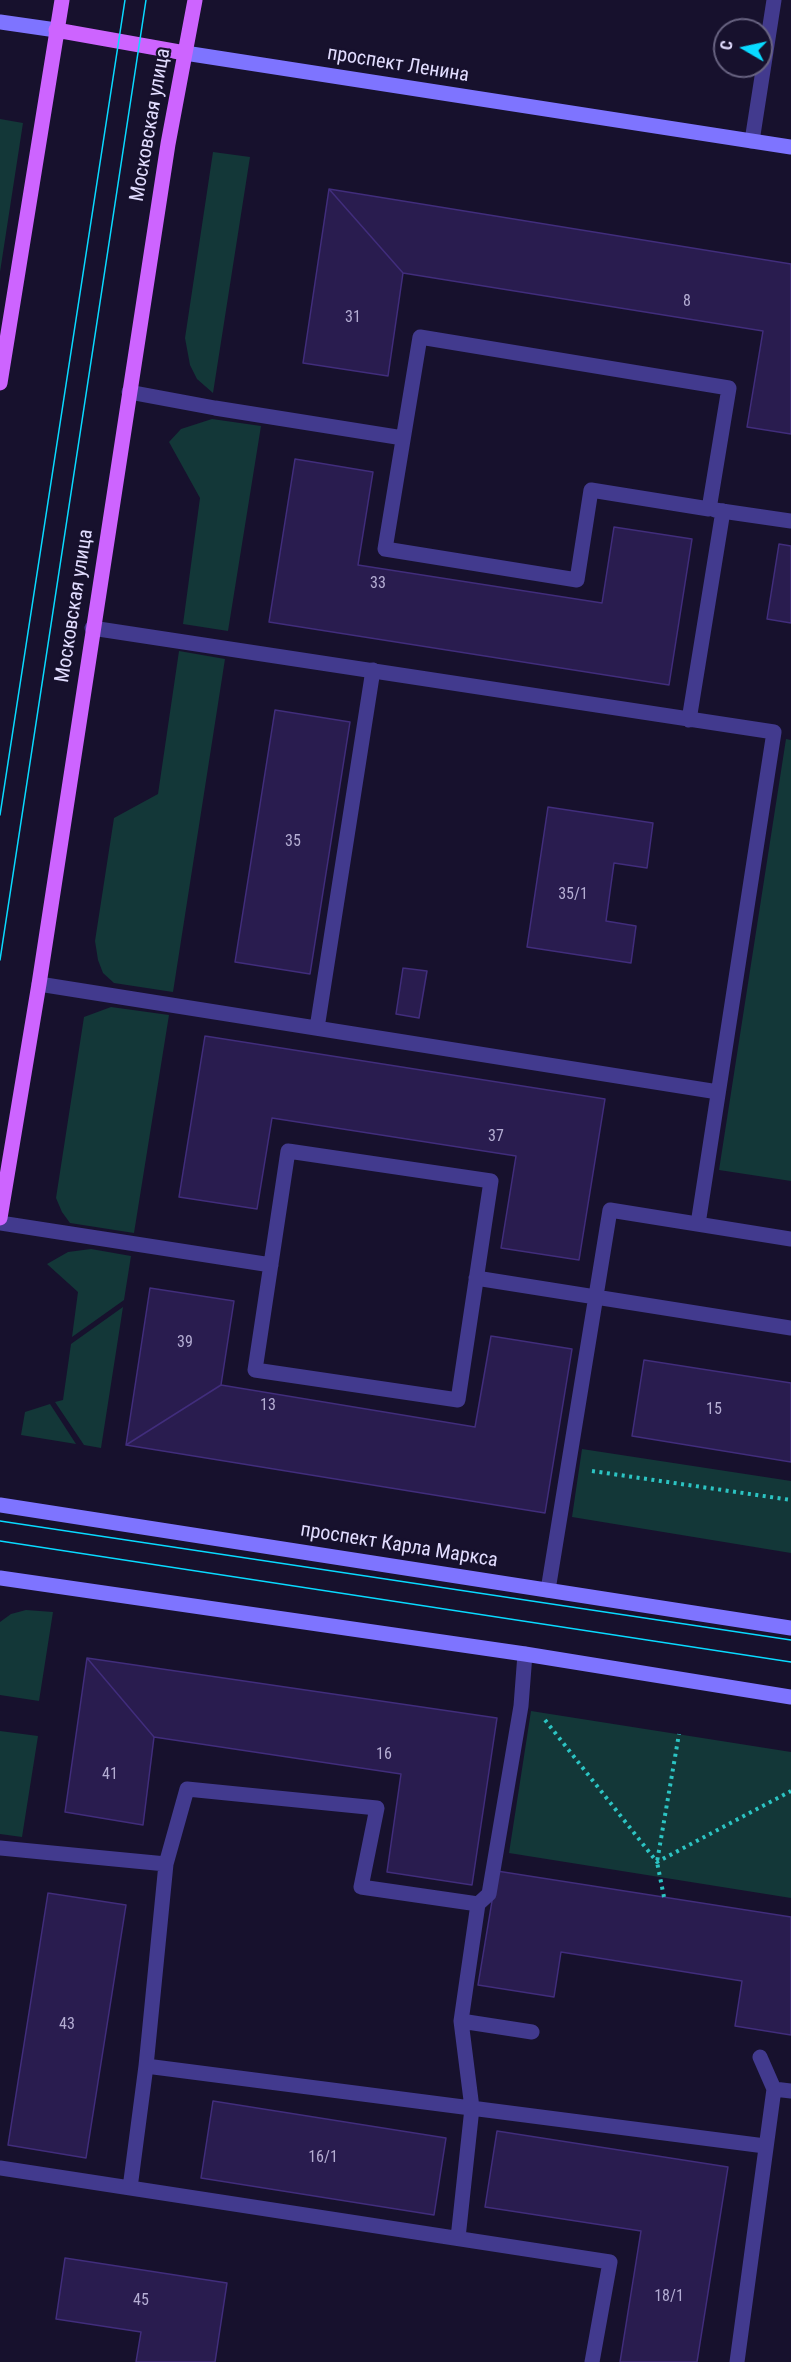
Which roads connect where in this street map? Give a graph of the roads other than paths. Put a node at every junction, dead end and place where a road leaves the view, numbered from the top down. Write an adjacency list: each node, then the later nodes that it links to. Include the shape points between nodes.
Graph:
1 (62, 0): 5 (main road)
2 (195, 0): 6 (main road, Московская улица)
3 (774, 0): 7 (lane)
4 (0, 22): 5 (main road, проспект Ленина)
5 (56, 30): 6 (main road, проспект Ленина); 9 (main road)
6 (185, 53): 7 (main road, проспект Ленина); 10 (main road, Московская улица)
7 (752, 141): 8 (main road, проспект Ленина)
8 (791, 147)
9 (0, 383)
10 (129, 392): 11 (lane); 14 (main road, Московская улица)
11 (403, 438): 12 (lane, via 385,549 577,580 591,490); 12 (lane, via 420,338 729,388)
12 (716, 510): 13 (lane); 16 (lane)
13 (791, 521)
14 (92, 628): 15 (lane); 17 (main road, Московская улица)
15 (373, 670): 16 (lane); 18 (lane)
16 (689, 720): 19 (lane, via 774,732)
17 (39, 984): 18 (lane); 20 (main road, Московская улица)
18 (316, 1028): 19 (lane)
19 (718, 1092): 22 (lane)
20 (0, 1218)
21 (0, 1224): 24 (lane)
22 (698, 1224): 23 (lane); 26 (lane, via 610,1210)
23 (791, 1239)
24 (271, 1265): 25 (lane, via 288,1151 491,1181); 25 (lane, via 255,1370 458,1400)
25 (476, 1278): 26 (lane)
26 (595, 1297): 27 (lane); 30 (lane)
27 (791, 1328)
28 (0, 1505): 30 (main road, проспект Карла Маркса)
29 (0, 1578): 32 (main road)
30 (548, 1590): 31 (main road, проспект Карла Маркса)
31 (791, 1628)
32 (525, 1654): 33 (main road); 36 (lane, via 521,1706 489,1894)
33 (791, 1697)
34 (0, 1848): 35 (lane)
35 (166, 1864): 36 (lane, via 187,1789 377,1808 361,1887); 40 (lane)
36 (478, 1904): 37 (lane)
37 (461, 2021): 38 (lane); 43 (lane)
38 (532, 2032)
39 (760, 2057): 41 (lane)
40 (146, 2066): 43 (lane); 46 (lane)
41 (774, 2089): 42 (lane); 44 (lane)
42 (791, 2091)
43 (472, 2108): 44 (lane); 47 (lane)
44 (765, 2146): 49 (lane)
45 (0, 2168): 46 (lane)
46 (130, 2188): 47 (lane)
47 (458, 2238): 48 (lane, via 610,2262)
48 (592, 2362)
49 (737, 2362)

